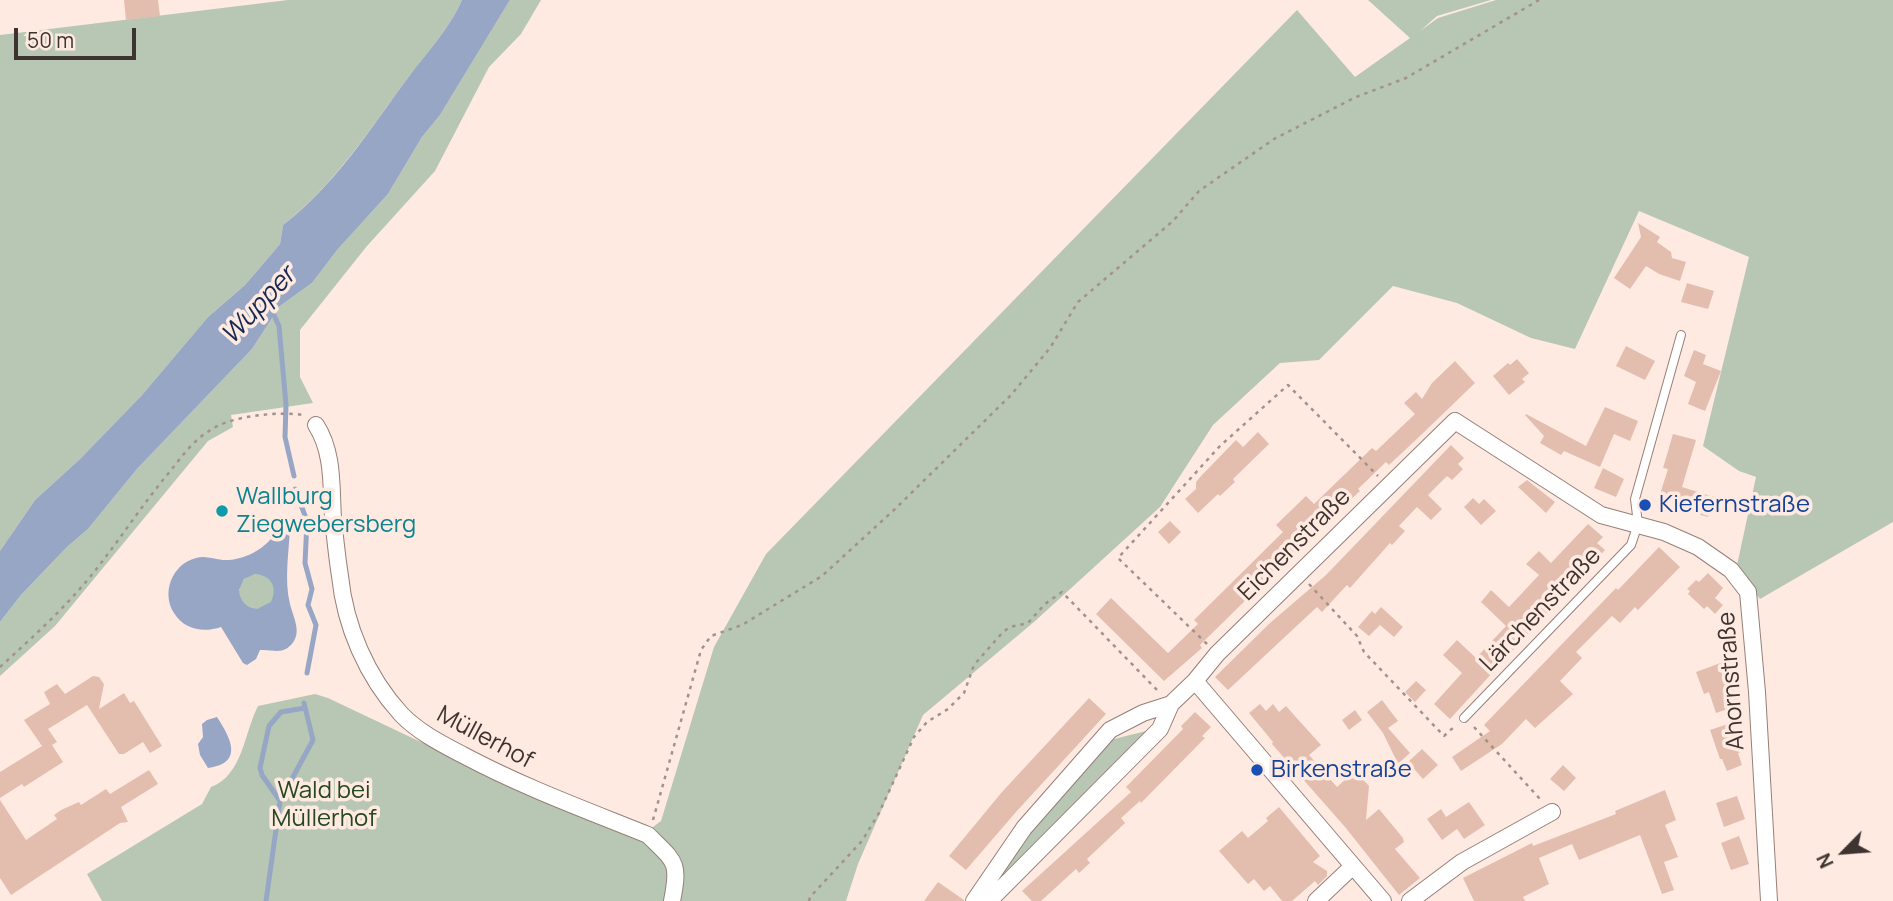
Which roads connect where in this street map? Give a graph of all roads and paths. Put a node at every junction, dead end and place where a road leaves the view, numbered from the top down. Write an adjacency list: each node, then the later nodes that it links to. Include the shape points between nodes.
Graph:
1 (1539, 0): 15 (path, via 1406,78 1356,97 1274,139 1199,191 1173,221 1078,302 1050,348 1011,396 822,576 742,625 711,636 701,650)
2 (1681, 335): 7 (lane, via 1635,499)
3 (294, 414): 10 (path, via 227,422 210,429 156,488 93,573)
4 (1455, 421): 6 (street, Eichenstraße); 7 (street, Ahornstraße, via 1601,515)
5 (316, 425): 15 (street, Müllerhof, via 330,463 340,580 349,622 369,672 402,716 434,740 504,777)
6 (1387, 486): 8 (street, Eichenstraße); 9 (path, via 1288,385 1220,446 1118,558)
7 (1637, 524): 13 (lane, Lärchenstraße, via 1631,545); 24 (street, Ahornstraße, via 1698,547 1731,570 1748,592)
8 (1298, 573): 9 (street, Eichenstraße); 13 (path, via 1357,636 1364,652 1444,736)
9 (1217, 654): 11 (street, Eichenstraße)
10 (0, 667)
11 (1195, 681): 12 (street, Eichenstraße); 16 (street)
12 (1171, 704): 18 (path, via 1062,592 1028,623 1003,632 974,665 964,693 914,737 862,841); 19 (street, Eichenstraße, via 1110,730 1024,828); 20 (street, Eichenstraße, via 1160,729)
13 (1464, 718): 14 (path)
14 (1552, 812): 23 (street, via 1462,862)
15 (648, 835): 17 (street, Müllerhof, via 675,866)
16 (1353, 866): 21 (street); 22 (street)
17 (672, 901)
18 (810, 901)
19 (974, 901)
20 (989, 901)
21 (1316, 901)
22 (1383, 901)
23 (1410, 901)
24 (1769, 901)

